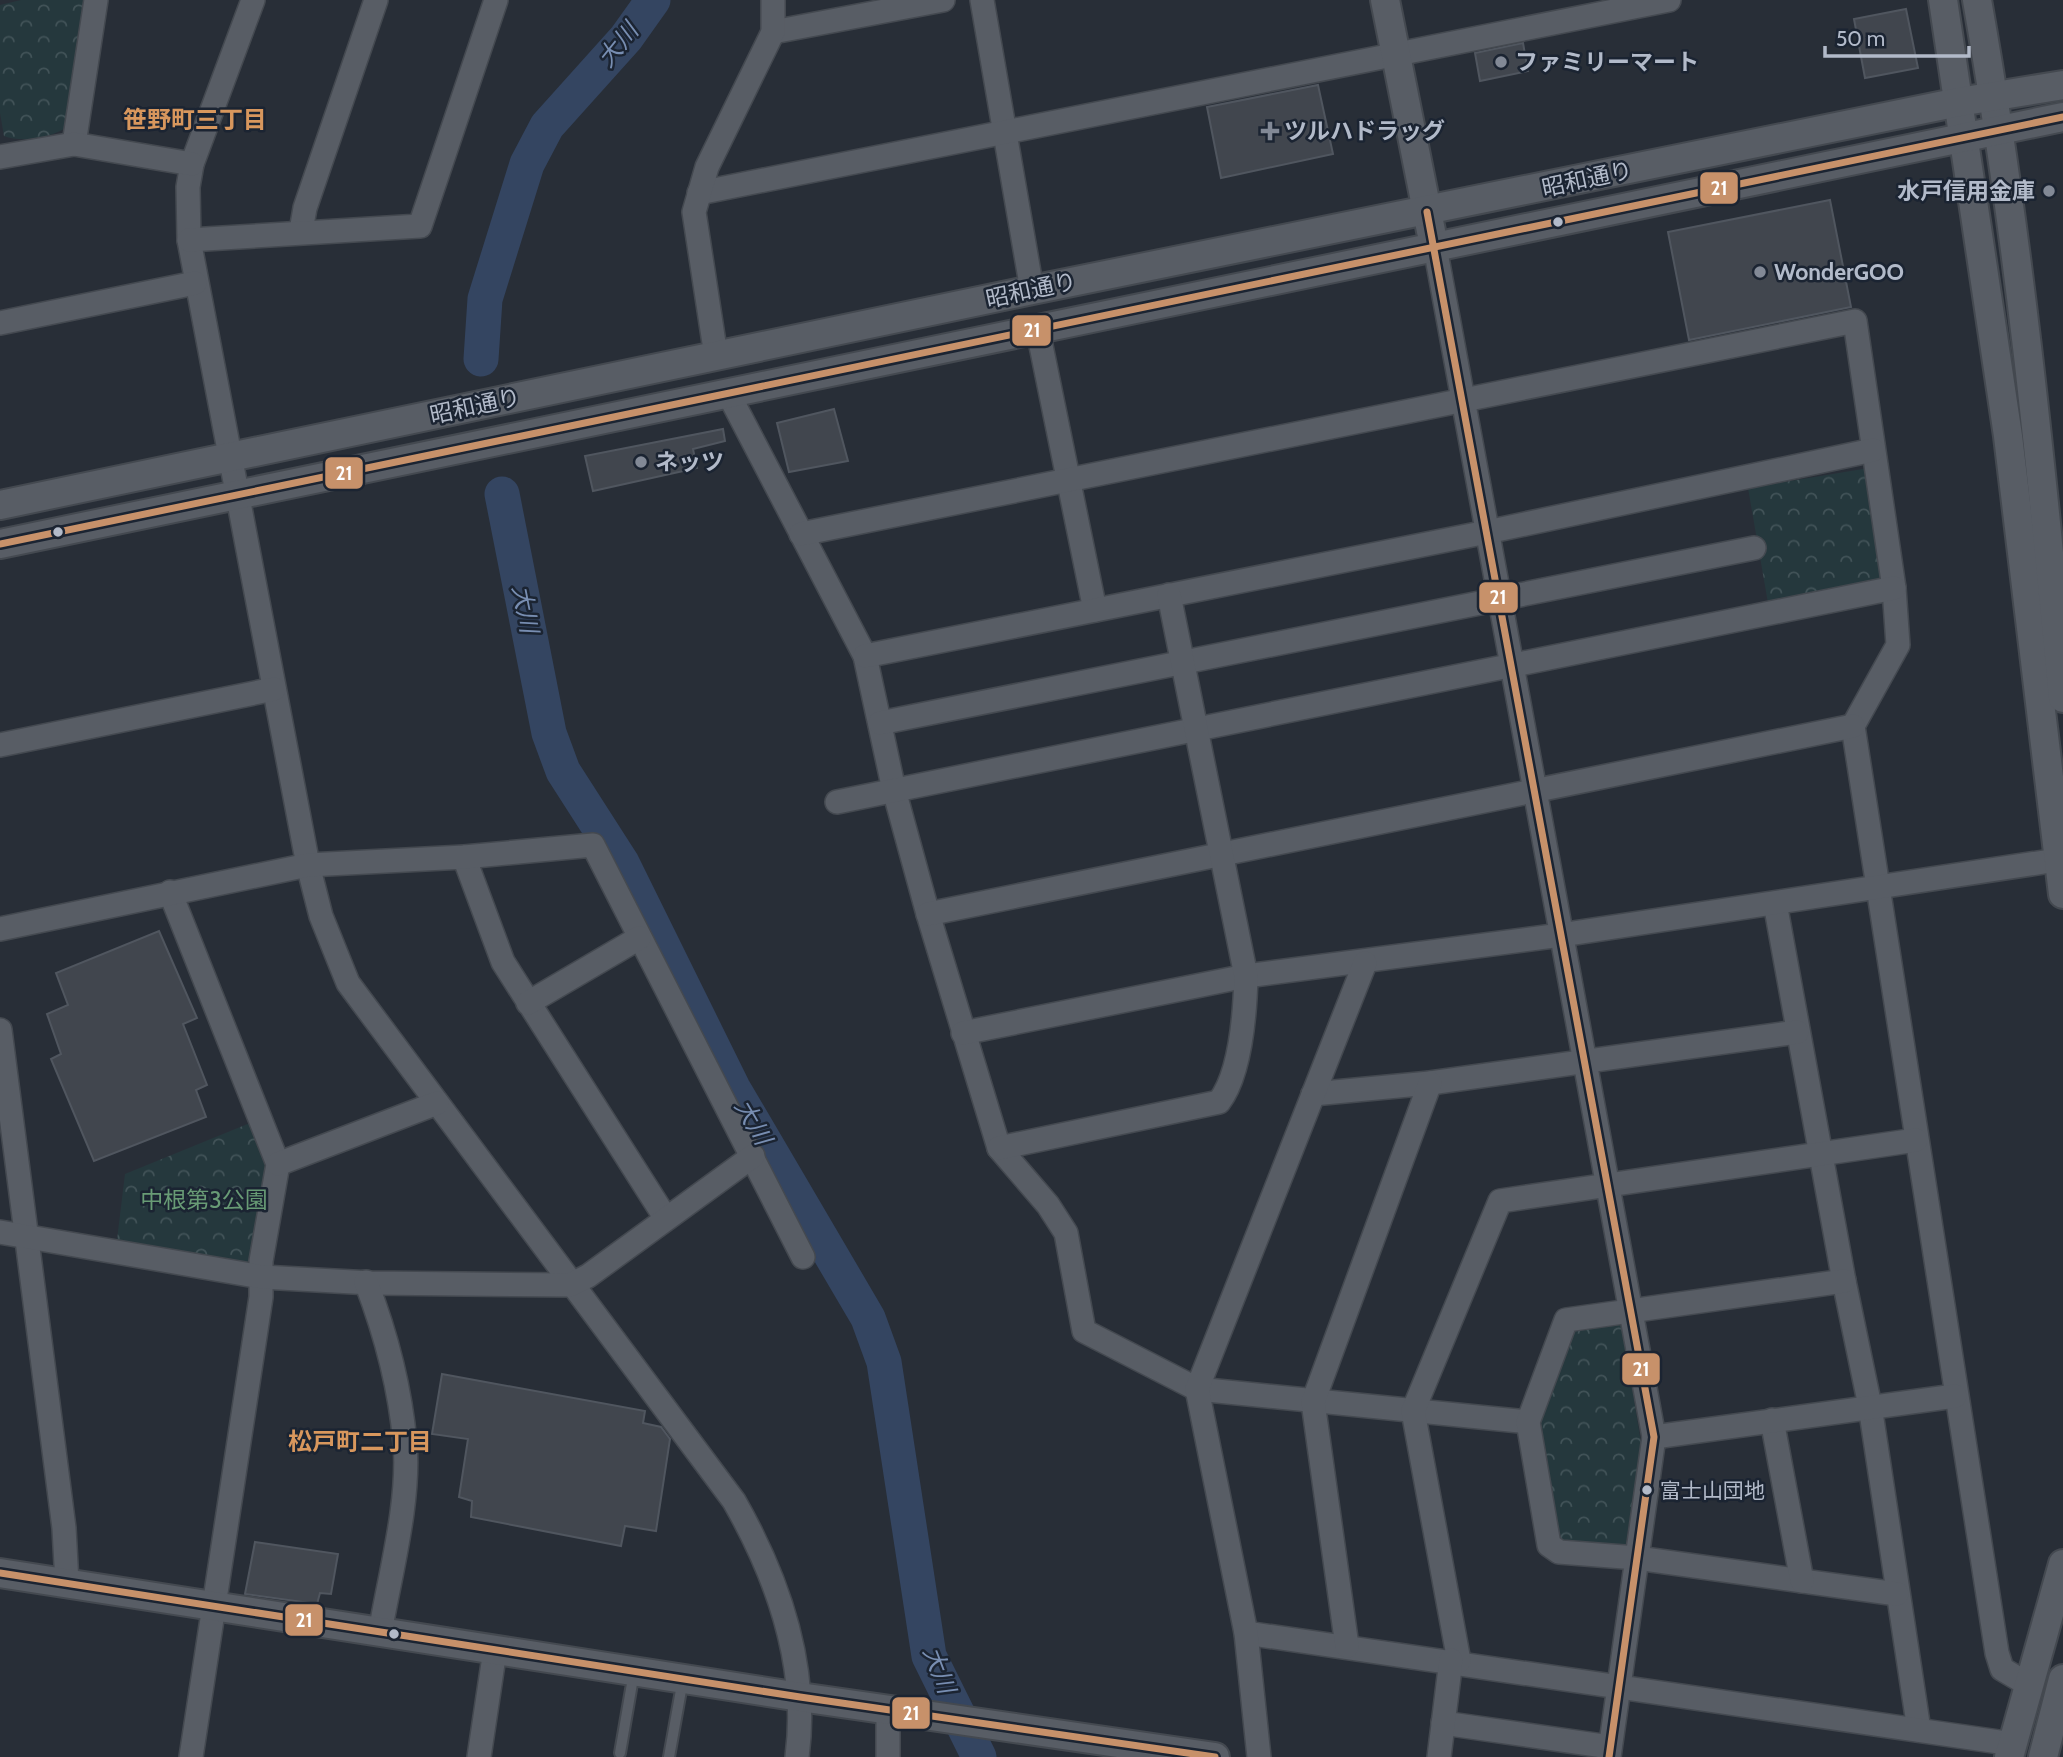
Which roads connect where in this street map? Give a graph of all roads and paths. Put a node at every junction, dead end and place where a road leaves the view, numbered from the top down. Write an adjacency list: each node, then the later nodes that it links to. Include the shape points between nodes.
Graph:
1 (96, 0): 21 (street)
2 (253, 0): 23 (street)
3 (376, 0): 26 (street, via 305,208)
4 (496, 0): 26 (street, via 420,226)
5 (773, 0): 12 (street)
6 (943, 0): 12 (street)
7 (982, 0): 19 (street)
8 (1385, 0): 13 (street)
9 (1670, 0): 13 (street)
10 (1943, 0): 16 (street)
11 (1977, 0): 15 (street)
12 (773, 32): 24 (street, via 707,167)
13 (1396, 56): 19 (street); 25 (street)
14 (2063, 85): 15 (street, 昭和通り)
15 (1994, 97): 16 (street, 昭和通り); 18 (street)
16 (1959, 102): 20 (street); 25 (street, 昭和通り)
17 (2063, 117): 18 (street, 昭和通り)
18 (2000, 130): 20 (street, 昭和通り); 53 (street, via 2039,436)
19 (1004, 133): 24 (street); 30 (street)
20 (1966, 138): 28 (street, 昭和通り); 63 (street)
21 (74, 144): 22 (street); 23 (street)
22 (0, 157)
23 (192, 164): 27 (street)
24 (699, 193): 33 (street, via 694,212)
25 (1427, 212): 28 (street); 30 (street, 昭和通り)
26 (302, 231): 27 (street)
27 (189, 240): 29 (street)
28 (1435, 247): 32 (street, 昭和通り); 35 (street)
29 (195, 283): 31 (street); 37 (street)
30 (1032, 290): 33 (street, 昭和通り)
31 (0, 323)
32 (1038, 331): 34 (street, 昭和通り); 38 (street)
33 (716, 356): 37 (street, 昭和通り)
34 (728, 393): 39 (street, 昭和通り); 42 (street)
35 (1462, 400): 36 (street, via 1855,321); 38 (street); 41 (street)
36 (1873, 450): 41 (street); 45 (street)
37 (229, 456): 39 (street); 40 (street, 昭和通り)
38 (1070, 479): 42 (street); 48 (street)
39 (236, 493): 43 (street, 昭和通り); 52 (street)
40 (0, 505)
41 (1487, 532): 46 (street); 47 (street)
42 (801, 534): 49 (street)
43 (0, 544)
44 (1754, 548): 47 (street)
45 (1894, 589): 51 (street); 55 (street, via 1898,645)
46 (1169, 595): 48 (street); 50 (street)
47 (1499, 598): 50 (street); 51 (street)
48 (1095, 610): 49 (street)
49 (865, 656): 54 (street)
50 (1183, 662): 54 (street); 56 (street)
51 (1511, 664): 56 (street); 59 (street)
52 (274, 689): 57 (street); 64 (street)
53 (2063, 698)
54 (880, 723): 58 (street)
55 (1853, 726): 59 (street); 65 (street)
56 (1198, 730): 58 (street); 61 (street)
57 (0, 745)
58 (894, 790): 60 (street); 69 (street)
59 (1535, 790): 61 (street); 71 (street)
60 (837, 802)
61 (1222, 853): 69 (street); 74 (street)
62 (464, 857): 64 (street); 72 (street, via 593,845); 75 (street, via 503,962)
63 (2060, 859): 65 (street); 67 (street)
64 (308, 865): 66 (street); 82 (street, via 321,916 348,983)
65 (1877, 888): 68 (street); 83 (street)
66 (170, 892): 70 (street); 87 (street)
67 (2063, 894)
68 (1775, 903): 71 (street); 77 (street)
69 (928, 914): 78 (street)
70 (0, 929)
71 (1561, 935): 73 (street); 79 (street)
72 (639, 938): 75 (street); 86 (street)
73 (1365, 963): 74 (street); 81 (street)
74 (1245, 976): 78 (street); 84 (street, via 1245,1007 1230,1087 1219,1102)
75 (528, 1003): 89 (street)
76 (0, 1030): 91 (street)
77 (1797, 1032): 79 (street); 85 (street)
78 (963, 1033): 84 (street)
79 (1583, 1061): 80 (street); 88 (street)
80 (1430, 1083): 81 (street); 100 (street)
81 (1312, 1094): 98 (street)
82 (437, 1103): 87 (street); 96 (street)
83 (1916, 1140): 85 (street); 99 (street)
84 (999, 1148): 98 (street, via 1066,1233 1084,1331)
85 (1823, 1153): 88 (street); 94 (street)
86 (753, 1156): 89 (street); 92 (street)
87 (278, 1164): 93 (street)
88 (1608, 1185): 97 (street); 102 (street, via 1500,1201)
89 (665, 1217): 96 (street, via 588,1276)
90 (0, 1232): 91 (street)
91 (25, 1236): 93 (street); 110 (street, via 64,1528)
92 (803, 1257)
93 (262, 1277): 95 (street); 112 (street)
94 (1844, 1281): 97 (street); 101 (street)
95 (366, 1282): 96 (street); 113 (street, via 387,1338 405,1444 401,1506)
96 (570, 1284): 123 (street, via 734,1501 758,1544 785,1618)
97 (1630, 1309): 104 (street, via 1566,1320); 105 (street)
98 (1197, 1389): 100 (street); 114 (street)
99 (1955, 1396): 101 (street); 122 (street, via 1997,1653 2002,1670)
100 (1312, 1402): 102 (street); 115 (street)
101 (1870, 1406): 103 (street); 111 (street)
102 (1413, 1412): 104 (street); 117 (street)
103 (1772, 1420): 105 (street); 109 (street)
104 (1528, 1422): 106 (street, via 1549,1545 1559,1552)
105 (1654, 1437): 106 (street)
106 (1637, 1558): 109 (street); 121 (street)
107 (2063, 1564): 122 (street)
108 (0, 1573): 110 (street)
109 (1802, 1581): 111 (street)
110 (67, 1583): 112 (street)
111 (1897, 1594): 126 (street)
112 (214, 1607): 113 (street); 130 (street)
113 (380, 1633): 116 (street)
114 (1245, 1633): 115 (street); 136 (street)
115 (1347, 1646): 117 (street)
116 (495, 1650): 118 (street); 131 (street)
117 (1455, 1661): 121 (street); 125 (street)
118 (634, 1672): 119 (street); 129 (lane)
119 (682, 1679): 123 (street); 132 (lane)
120 (2063, 1679): 138 (street)
121 (1619, 1685): 126 (street); 128 (street)
122 (2029, 1685): 127 (street)
123 (800, 1697): 124 (street); 133 (street)
124 (888, 1710): 134 (street); 135 (street)
125 (1443, 1723): 128 (street); 137 (street)
126 (1919, 1730): 127 (street)
127 (2011, 1750)
128 (1609, 1752)
129 (620, 1753)
130 (191, 1757)
131 (479, 1757)
132 (669, 1757)
133 (797, 1757)
134 (888, 1757)
135 (1215, 1757)
136 (1259, 1757)
137 (1439, 1757)
138 (2043, 1757)

